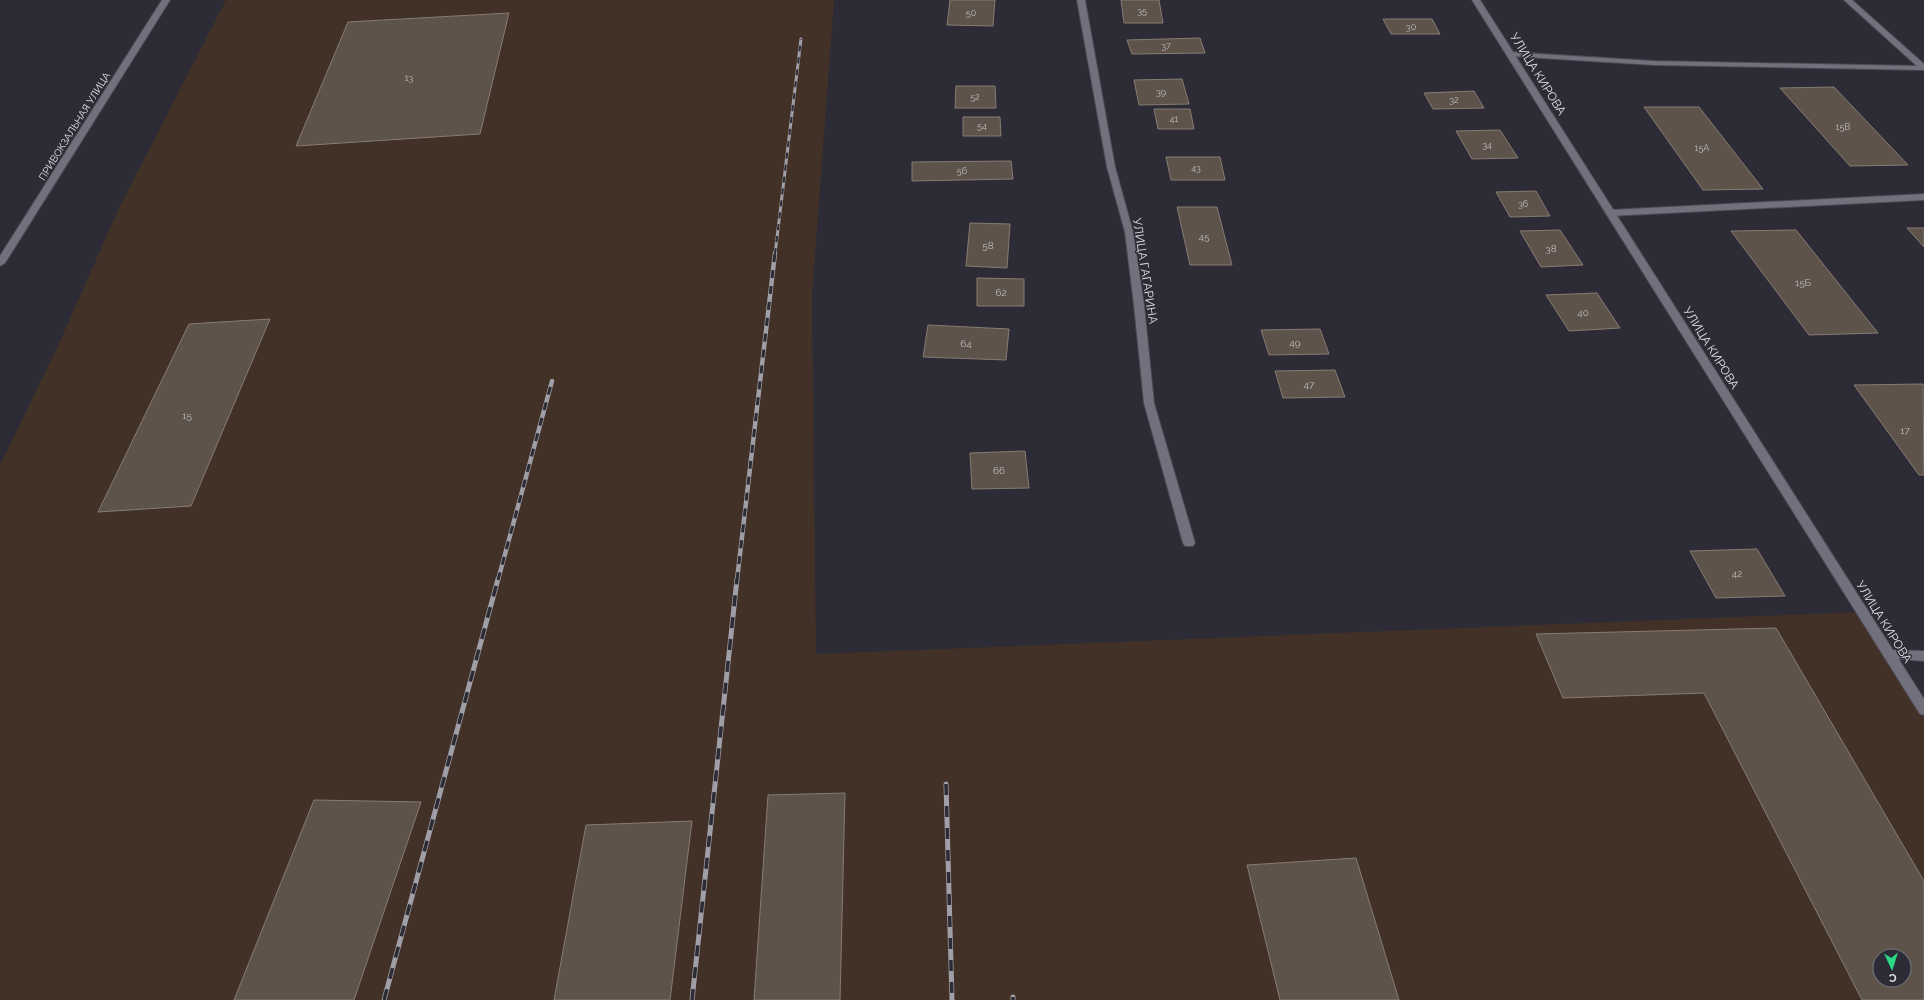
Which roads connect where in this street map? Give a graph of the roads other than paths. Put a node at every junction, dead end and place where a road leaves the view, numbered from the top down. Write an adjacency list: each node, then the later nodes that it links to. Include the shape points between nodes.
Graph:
1 (166, 0): 8 (street, ПРИВОКЗАЛЬНАЯ УЛИЦА)
2 (1081, 0): 9 (street, УЛИЦА ГАГАРИНА, via 1111,167 1129,232 1149,403)
3 (1476, 0): 5 (street, УЛИЦА КИРОВА)
4 (1848, 0): 5 (street, via 1924,68 1654,63)
5 (1510, 54): 7 (street, УЛИЦА КИРОВА)
6 (1924, 197): 7 (street)
7 (1610, 213): 10 (street, УЛИЦА КИРОВА)
8 (0, 263)
9 (1190, 543)
10 (1889, 655): 11 (street); 12 (street, УЛИЦА КИРОВА)
11 (1924, 656)
12 (1924, 710)

